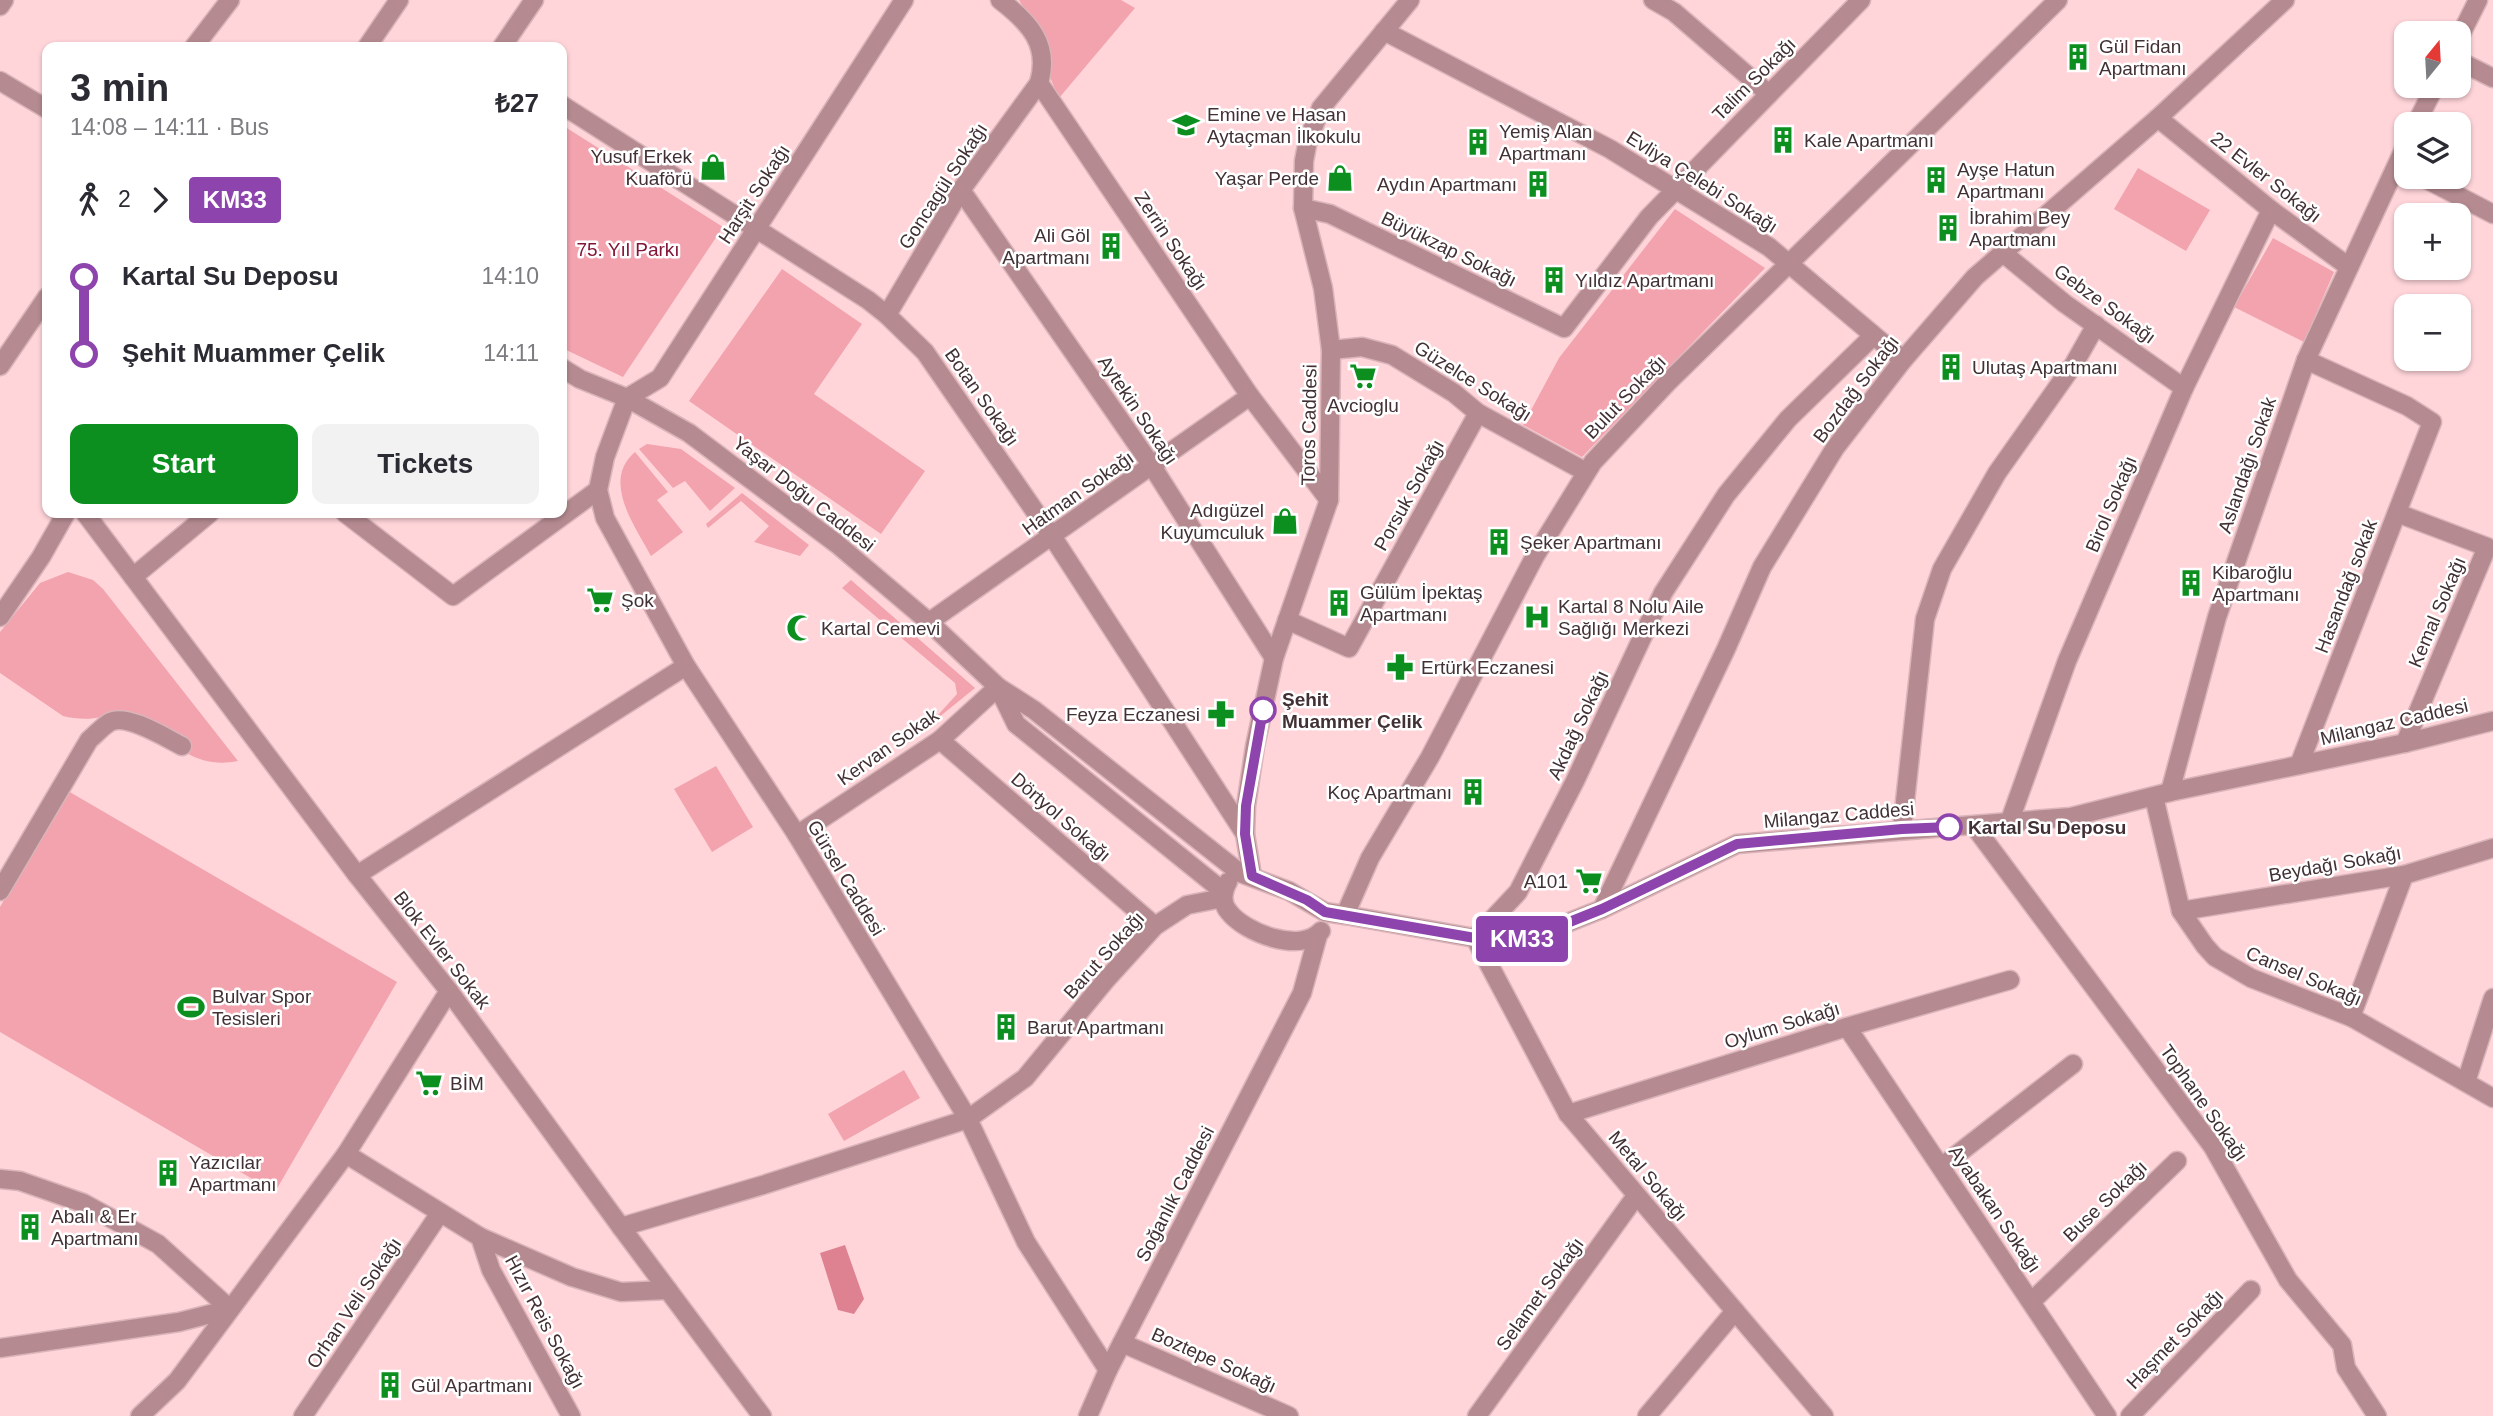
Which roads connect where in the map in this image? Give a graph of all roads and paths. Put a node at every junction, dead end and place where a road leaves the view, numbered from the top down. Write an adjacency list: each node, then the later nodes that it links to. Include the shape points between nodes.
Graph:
1 (4, 0): 13 (street)
2 (230, 0): 17 (street)
3 (399, 0): 18 (street)
4 (534, 0): 19 (street)
5 (904, 0): 35 (street, Harşit Sokağı)
6 (1000, 0): 23 (street, via 1037,39 1044,66)
7 (1410, 0): 16 (street, Toros Caddesi)
8 (1653, 0): 14 (street)
9 (1861, 0): 24 (street, Talim Sokağı)
10 (2058, 0): 37 (street, Bulut Sokağı)
11 (2285, 0): 27 (street, Bozdağ Sokağı)
12 (2478, 0): 15 (street)
13 (0, 6)
14 (1678, 6): 24 (street)
15 (2468, 21)
16 (1384, 32): 29 (street, Evliya Çelebi Sokağı); 32 (street, Toros Caddesi, via 1321,108 1306,151)
17 (198, 42)
18 (370, 42)
19 (505, 42)
20 (2471, 67): 21 (street)
21 (2493, 78)
22 (0, 81): 25 (street)
23 (1039, 83): 31 (street, Goncagül Sokağı); 49 (street, Zerrin Sokağı)
24 (1769, 93): 29 (street, Talim Sokağı)
25 (42, 107)
26 (567, 108): 35 (street, Botan Sokağı)
27 (2158, 118): 33 (street, 22 Evler Sokağı); 36 (street, Bozdağ Sokağı)
28 (2394, 181): 38 (street, Aslandağı Sokak)
29 (1676, 188): 32 (street, Büyükzap Sokağı, via 1649,216 1564,328 1330,214); 37 (street, Evliya Çelebi Sokağı)
30 (2445, 189): 34 (street)
31 (961, 191): 40 (street, Goncagül Sokağı); 52 (street, Aytekin Sokağı)
32 (1303, 208): 43 (street, Toros Caddesi, via 1323,288)
33 (2270, 210): 38 (street, 22 Evler Sokağı); 48 (street, Birol Sokağı)
34 (2493, 214)
35 (757, 228): 40 (street, Botan Sokağı); 50 (street, Harşit Sokağı, via 660,378)
36 (2003, 253): 41 (street, Gebze Sokağı); 44 (street, Bozdağ Sokağı, via 1975,277)
37 (1790, 263): 42 (street, Evliya Çelebi Sokağı); 53 (street, Bulut Sokağı, via 1667,383)
38 (2349, 267): 45 (street, Aslandağı Sokak)
39 (42, 304): 46 (street)
40 (887, 314): 63 (street, Botan Sokağı, via 925,352)
41 (2096, 325): 48 (street, Gebze Sokağı); 80 (street, via 1997,473 1942,569 1925,619)
42 (1871, 332): 44 (street, Evliya Çelebi Sokağı); 95 (street, Akdağ Sokağı, via 1867,342 1788,419 1726,495 1662,593 1518,892)
43 (1331, 350): 51 (street, Güzelce Sokağı, via 1362,347 1392,355); 55 (street, Toros Caddesi)
44 (1903, 360): 89 (street, Bozdağ Sokağı, via 1835,448 1762,568)
45 (2306, 360): 57 (street, Hasandağ sokak, via 2432,422); 77 (street, Aslandağı Sokak, via 2217,617)
46 (0, 366)
47 (567, 371): 50 (street, Yaşar Doğu Caddesi)
48 (2184, 388): 78 (street, Birol Sokağı, via 2067,661)
49 (1250, 396): 52 (street, Hatman Sokağı); 55 (street, Zerrin Sokağı)
50 (627, 398): 54 (street, Gürsel Caddesi); 68 (street, Yaşar Doğu Caddesi, via 689,433 837,544)
51 (1478, 413): 53 (street, Güzelce Sokağı); 67 (street, Porsuk Sokağı, via 1349,648)
52 (1152, 466): 63 (street, Hatman Sokağı); 69 (street, Aytekin Sokağı)
53 (1586, 472): 92 (street, Bulut Sokağı, via 1535,555 1430,757 1370,858)
54 (598, 490): 56 (street); 70 (street, Gürsel Caddesi, via 605,518)
55 (1329, 500): 67 (street, Toros Caddesi)
56 (567, 513)
57 (2397, 513): 64 (street, Kemal Sokağı); 76 (street, Hasandağ sokak)
58 (63, 518): 66 (street)
59 (89, 518): 65 (street, Blok Evler Sokak)
60 (204, 518): 65 (street)
61 (352, 518): 62 (street, via 453,596)
62 (560, 518)
63 (1052, 536): 68 (street, Hatman Sokağı); 81 (street, Botan Sokağı)
64 (2490, 549): 74 (street, Kemal Sokağı)
65 (133, 577): 85 (street, Blok Evler Sokak)
66 (0, 617)
67 (1287, 620): 69 (street, Toros Caddesi)
68 (929, 622): 71 (street, Yaşar Doğu Caddesi)
69 (1274, 658): 81 (street, Toros Caddesi, via 1255,746)
70 (686, 666): 82 (street, Gürsel Caddesi); 85 (street)
71 (998, 687): 73 (street, Kervan Sokak); 84 (street, Yaşar Doğu Caddesi); 88 (street, Yaşar Doğu Caddesi, via 1016,724)
72 (2493, 721): 74 (street, Milangaz Caddesi)
73 (940, 740): 82 (street, Kervan Sokak); 93 (street, Dörtyol Sokağı)
74 (2405, 743): 76 (street, Milangaz Caddesi)
75 (182, 746): 87 (street, via 133,722 110,722 89,740)
76 (2299, 765): 77 (street, Milangaz Caddesi)
77 (2162, 795): 78 (street, Milangaz Caddesi, via 2071,817); 90 (street, Cansel Sokağı)
78 (2009, 824): 79 (street, Milangaz Caddesi)
79 (1974, 826): 80 (street, Milangaz Caddesi); 135 (street, Tophane Sokağı, via 2213,1147 2288,1280 2342,1345 2346,1368)
80 (1902, 829): 89 (street, Milangaz Caddesi, via 1737,844)
81 (1245, 834): 84 (street, Toros Caddesi)
82 (797, 835): 107 (street, Gürsel Caddesi)
83 (2493, 848): 86 (street, Beydağı Sokağı)
84 (1246, 874): 88 (street, via 1229,881); 91 (street, Yaşar Doğu Caddesi)
85 (357, 875): 98 (street, Blok Evler Sokak)
86 (2404, 875): 90 (street, Beydağı Sokağı); 101 (street)
87 (0, 891)
88 (1224, 895): 93 (street, Barut Sokağı, via 1186,905); 96 (street, Yaşar Doğu Caddesi, via 1227,911 1237,920 1265,935)
89 (1602, 909): 95 (street, Milangaz Caddesi, via 1527,939)
90 (2181, 911): 101 (street, Cansel Sokağı, via 2205,946 2230,967)
91 (1325, 912): 92 (street, Milangaz Caddesi); 94 (street, Soğanlık Caddesi, via 1327,920)
92 (1345, 915): 95 (street, Milangaz Caddesi)
93 (1155, 926): 107 (street, Barut Sokağı, via 1025,1078)
94 (1318, 935): 96 (street); 99 (street, Soğanlık Caddesi)
95 (1475, 938): 106 (street, Metal Sokağı)
96 (1296, 942): 99 (street)
97 (2010, 979): 102 (street, Oylum Sokağı)
98 (449, 991): 108 (street); 114 (street, Blok Evler Sokak)
99 (1302, 993): 121 (street, Soğanlık Caddesi)
100 (2493, 998): 104 (street)
101 (2351, 1017): 104 (street, Cansel Sokağı)
102 (1847, 1027): 106 (street, Oylum Sokağı); 110 (street, Ayabakan Sokağı)
103 (2073, 1064): 110 (street)
104 (2466, 1082): 105 (street, Cansel Sokağı)
105 (2493, 1098)
106 (1568, 1114): 112 (street, Metal Sokağı)
107 (968, 1119): 114 (street, Barut Sokağı); 123 (street, Gürsel Caddesi, via 1026,1242)
108 (346, 1154): 113 (street); 119 (street)
109 (2177, 1161): 118 (street, Buse Sokağı)
110 (1941, 1167): 118 (street, Ayabakan Sokağı)
111 (0, 1179): 119 (street, via 20,1181 83,1203 158,1244)
112 (1636, 1196): 120 (street, Metal Sokağı); 130 (street, Selamet Sokağı)
113 (440, 1213): 115 (street); 125 (street, Orhan Veli Sokağı)
114 (621, 1227): 116 (street, Blok Evler Sokak)
115 (480, 1237): 116 (street, via 621,1292); 126 (street, Hızır Reis Sokağı, via 491,1270)
116 (668, 1290): 127 (street, Blok Evler Sokak)
117 (2251, 1290): 134 (street, Haşmet Sokağı)
118 (2032, 1301): 133 (street, Ayabakan Sokağı)
119 (230, 1309): 122 (street, via 179,1322); 124 (street, via 177,1381)
120 (1735, 1311): 131 (street); 132 (street, Metal Sokağı)
121 (1122, 1343): 123 (street, Soğanlık Caddesi); 129 (street, Boztepe Sokağı)
122 (0, 1348)
123 (1108, 1370): 128 (street, Soğanlık Caddesi)
124 (140, 1416)
125 (303, 1416)
126 (571, 1416)
127 (762, 1416)
128 (1088, 1416)
129 (1289, 1416)
130 (1477, 1416)
131 (1647, 1416)
132 (1824, 1416)
133 (2107, 1416)
134 (2130, 1416)
135 (2377, 1416)

